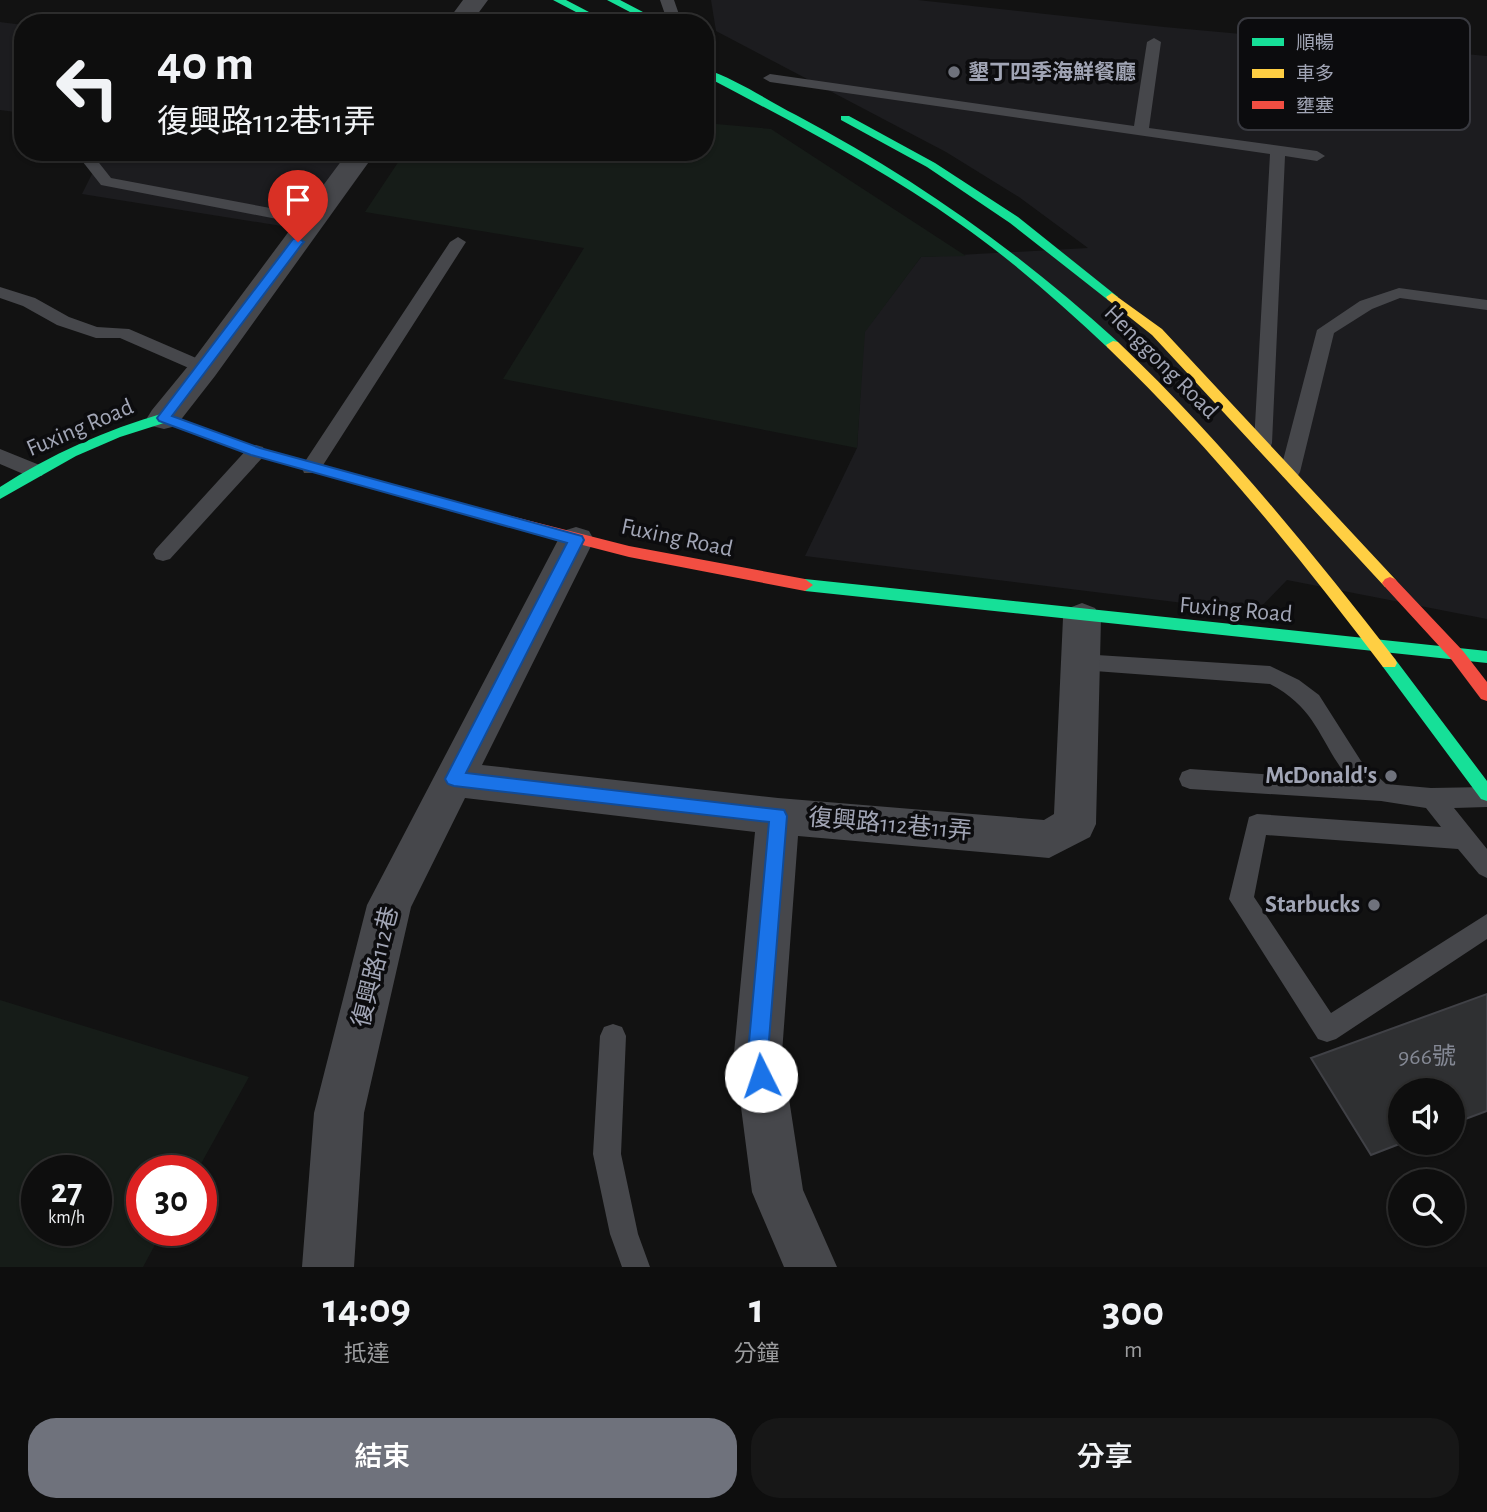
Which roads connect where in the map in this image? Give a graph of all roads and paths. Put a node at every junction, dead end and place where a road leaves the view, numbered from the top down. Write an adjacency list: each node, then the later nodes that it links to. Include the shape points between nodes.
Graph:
1 (476, 0): 4 (street)
2 (558, 0): 5 (main road)
3 (612, 0): 6 (main road)
4 (465, 14)
5 (587, 14)
6 (641, 14)
7 (1154, 42): 11 (lane)
8 (755, 70): 10 (main road, Henggong Road)
9 (714, 77): 32 (main road, Henggong Road, via 902,181 998,246 1063,298 1215,449)
10 (770, 78): 11 (lane); 22 (main road, Henggong Road, via 931,165 1014,220 1157,332)
11 (1141, 131): 12 (lane)
12 (1278, 151): 13 (lane); 22 (lane)
13 (1317, 156)
14 (90, 161): 16 (lane, via 106,182)
15 (356, 161): 16 (street)
16 (313, 221): 20 (street)
17 (458, 242): 25 (lane)
18 (0, 292): 20 (lane, via 96,332 123,332)
19 (1487, 305): 27 (lane, via 1399,293 1366,305 1326,330)
20 (204, 368): 21 (street)
21 (164, 418): 23 (main road, Fuxing Road); 26 (main road, Fuxing Road, via 115,434)
22 (1263, 443): 27 (main road, Henggong Road)
23 (256, 452): 25 (main road, Fuxing Road); 30 (lane)
24 (0, 456): 26 (lane)
25 (311, 468): 29 (main road, Fuxing Road)
26 (35, 471): 28 (main road, Fuxing Road)
27 (1290, 472): 33 (main road, Henggong Road)
28 (0, 494)
29 (576, 540): 31 (main road, Fuxing Road, via 840,592); 37 (street, 復興路112巷)
30 (163, 554)
31 (1082, 618): 32 (main road, Fuxing Road); 35 (street, 復興路112巷11弄)
32 (1376, 646): 33 (main road, Fuxing Road); 40 (main road, Henggong Road)
33 (1457, 655): 34 (main road, Fuxing Road); 36 (main road, Henggong Road)
34 (1487, 657)
35 (1081, 662): 39 (lane, via 1270,676 1290,683 1320,711 1339,748); 42 (street, 復興路112巷11弄, via 1075,824 1049,839)
36 (1487, 694)
37 (454, 779): 42 (street, 復興路112巷11弄); 47 (street, 復興路112巷, via 389,905 339,1113)
38 (1190, 779): 39 (lane)
39 (1380, 792): 41 (lane)
40 (1487, 796): 41 (lane)
41 (1432, 798): 43 (lane)
42 (778, 816): 49 (street, via 758,1053 778,1192)
43 (1465, 839): 44 (lane); 45 (lane, via 1257,824 1241,899 1327,1030)
44 (1487, 867)
45 (1487, 925)
46 (613, 1036): 48 (lane, via 607,1154)
47 (328, 1267)
48 (636, 1267)
49 (811, 1267)

